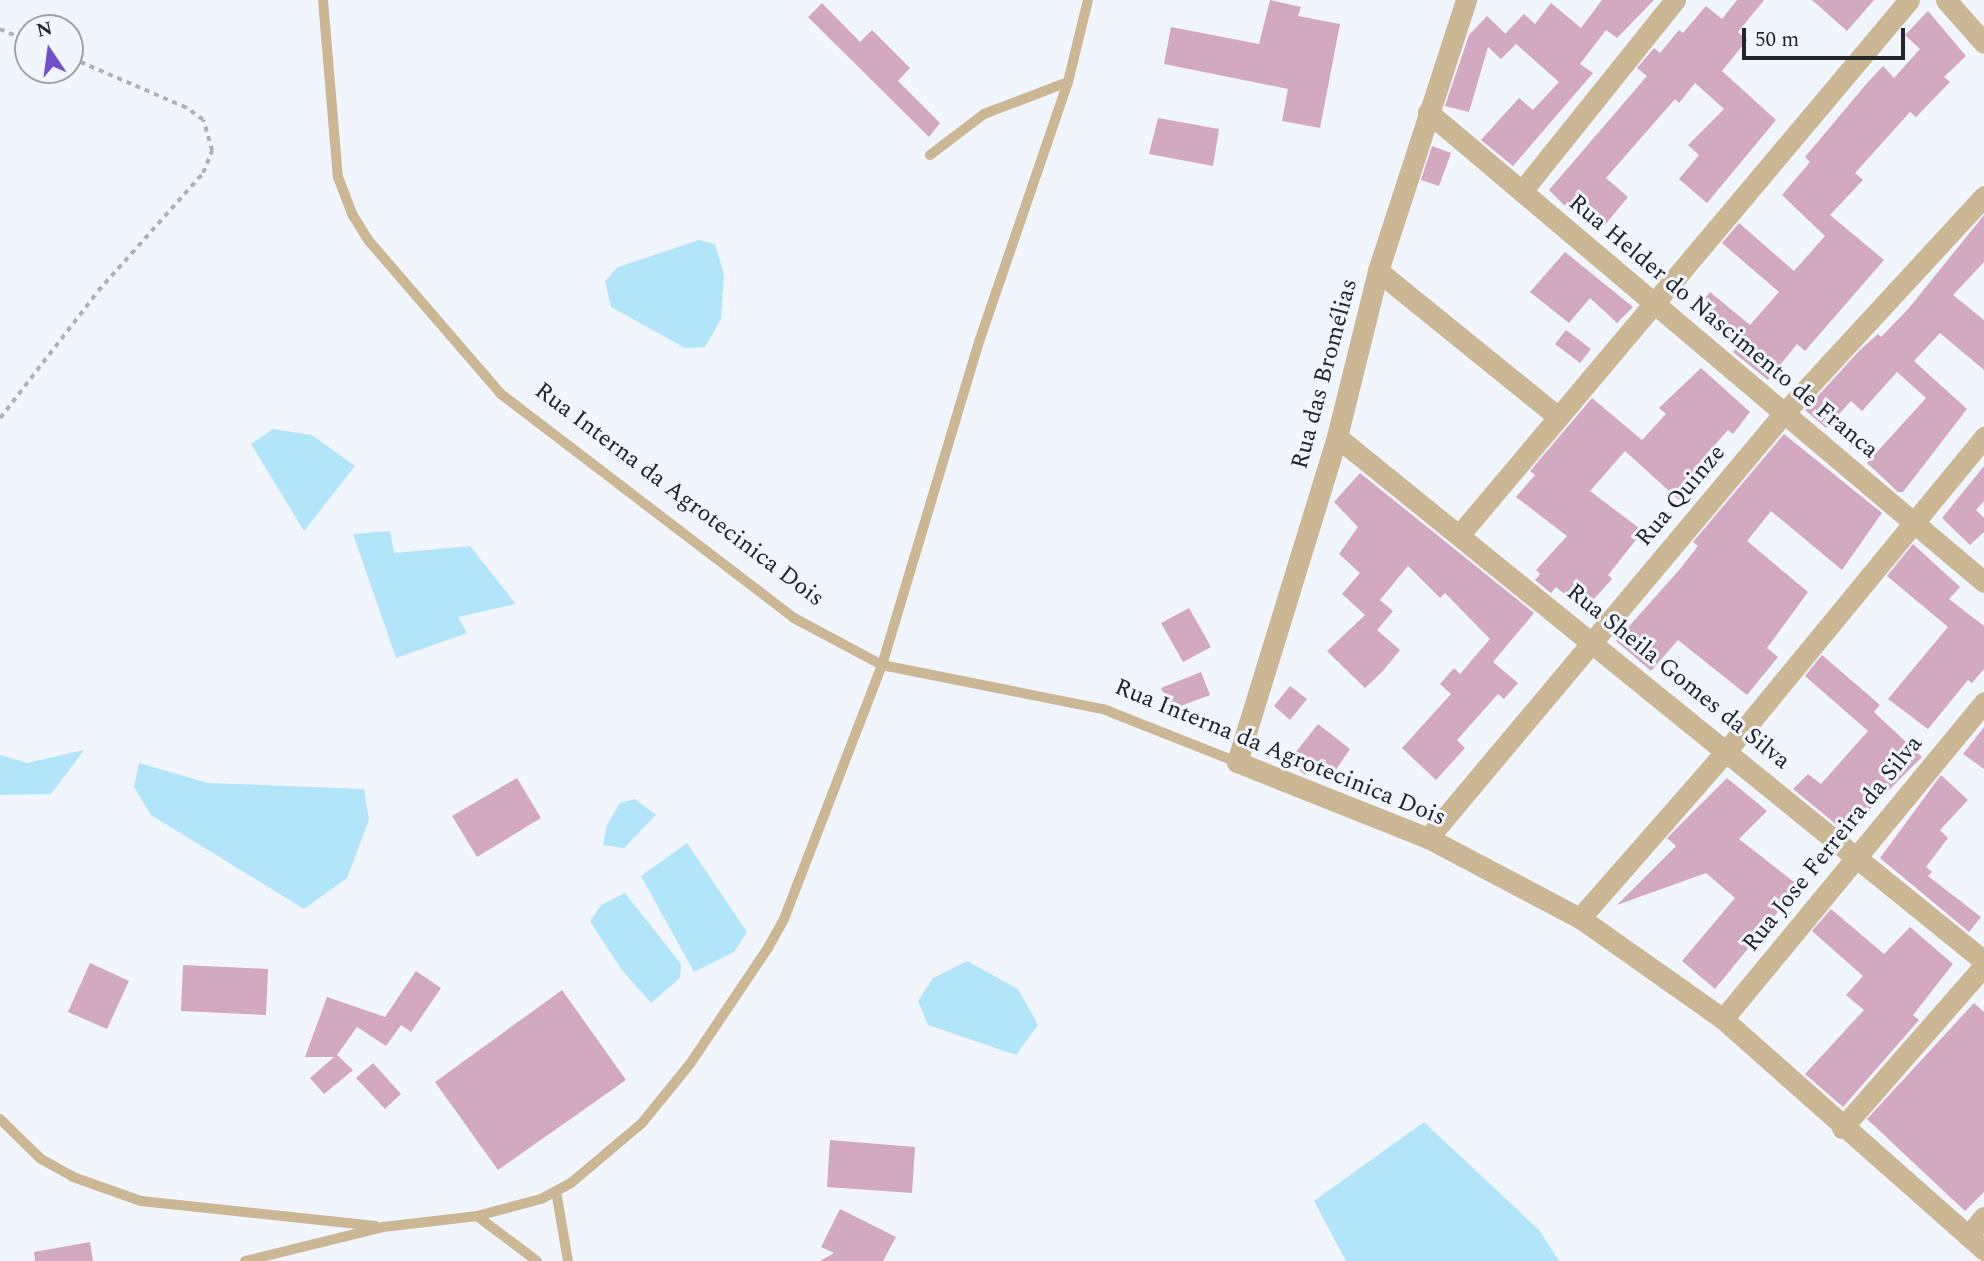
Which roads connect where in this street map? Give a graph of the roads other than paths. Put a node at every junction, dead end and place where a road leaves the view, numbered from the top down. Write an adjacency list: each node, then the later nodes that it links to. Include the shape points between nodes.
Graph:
1 (323, 0): 23 (lane, Rua Interna da Agrotecinica Dois, via 338,177 369,241 501,394 794,618)
2 (1088, 0): 8 (lane)
3 (1466, 0): 9 (street, Rua das Bromélias)
4 (1675, 0): 11 (street)
5 (1909, 0): 14 (street)
6 (1946, 0): 7 (street)
7 (1984, 43)
8 (1068, 82): 10 (lane, via 984,114); 23 (lane, via 981,339)
9 (1427, 112): 11 (street, Rua Helder do Nascimento de Franca); 13 (street, Rua das Bromélias)
10 (930, 155)
11 (1521, 191): 14 (street, Rua Helder do Nascimento de Franca)
12 (1984, 196): 15 (street, Rua Quinze)
13 (1378, 271): 16 (street); 17 (street, Rua das Bromélias)
14 (1656, 303): 15 (street, Rua Helder do Nascimento de Franca); 16 (street)
15 (1785, 412): 19 (street, Rua Helder do Nascimento de Franca); 22 (street, Rua Quinze)
16 (1556, 415): 20 (street)
17 (1338, 437): 20 (street, Rua Sheila Gomes da Silva); 26 (street, Rua das Bromélias)
18 (1984, 438): 19 (street)
19 (1913, 523): 21 (street, Rua Helder do Nascimento de Franca); 25 (street)
20 (1461, 533): 22 (street, Rua Sheila Gomes da Silva)
21 (1984, 582)
22 (1592, 643): 25 (street, Rua Sheila Gomes da Silva); 27 (street, Rua Quinze)
23 (882, 666): 26 (lane, Rua Interna da Agrotecinica Dois, via 1103,709); 34 (lane, via 784,919 768,948 690,1064 642,1123)
24 (1984, 702): 28 (street, Rua Jose Ferreira da Silva)
25 (1727, 750): 28 (street, Rua Sheila Gomes da Silva); 29 (street)
26 (1237, 762): 27 (street, Rua Interna da Agrotecinica Dois)
27 (1428, 838): 29 (street, Rua Interna da Agrotecinica Dois)
28 (1857, 857): 30 (street, Rua Sheila Gomes da Silva); 31 (street, Rua Jose Ferreira da Silva)
29 (1580, 918): 31 (street, Rua Interna da Agrotecinica Dois)
30 (1984, 964): 33 (street)
31 (1723, 1019): 33 (street, Rua Interna da Agrotecinica Dois)
32 (0, 1119): 37 (lane, via 41,1159 73,1177 141,1201 302,1214)
33 (1842, 1128): 38 (street, Rua Interna da Agrotecinica Dois)
34 (556, 1191): 35 (lane); 42 (lane)
35 (477, 1216): 37 (lane); 41 (lane)
36 (1984, 1217): 38 (street)
37 (383, 1227): 40 (lane)
38 (1968, 1236): 39 (street, Rua Interna da Agrotecinica Dois)
39 (1984, 1250)
40 (245, 1261)
41 (537, 1261)
42 (568, 1261)

